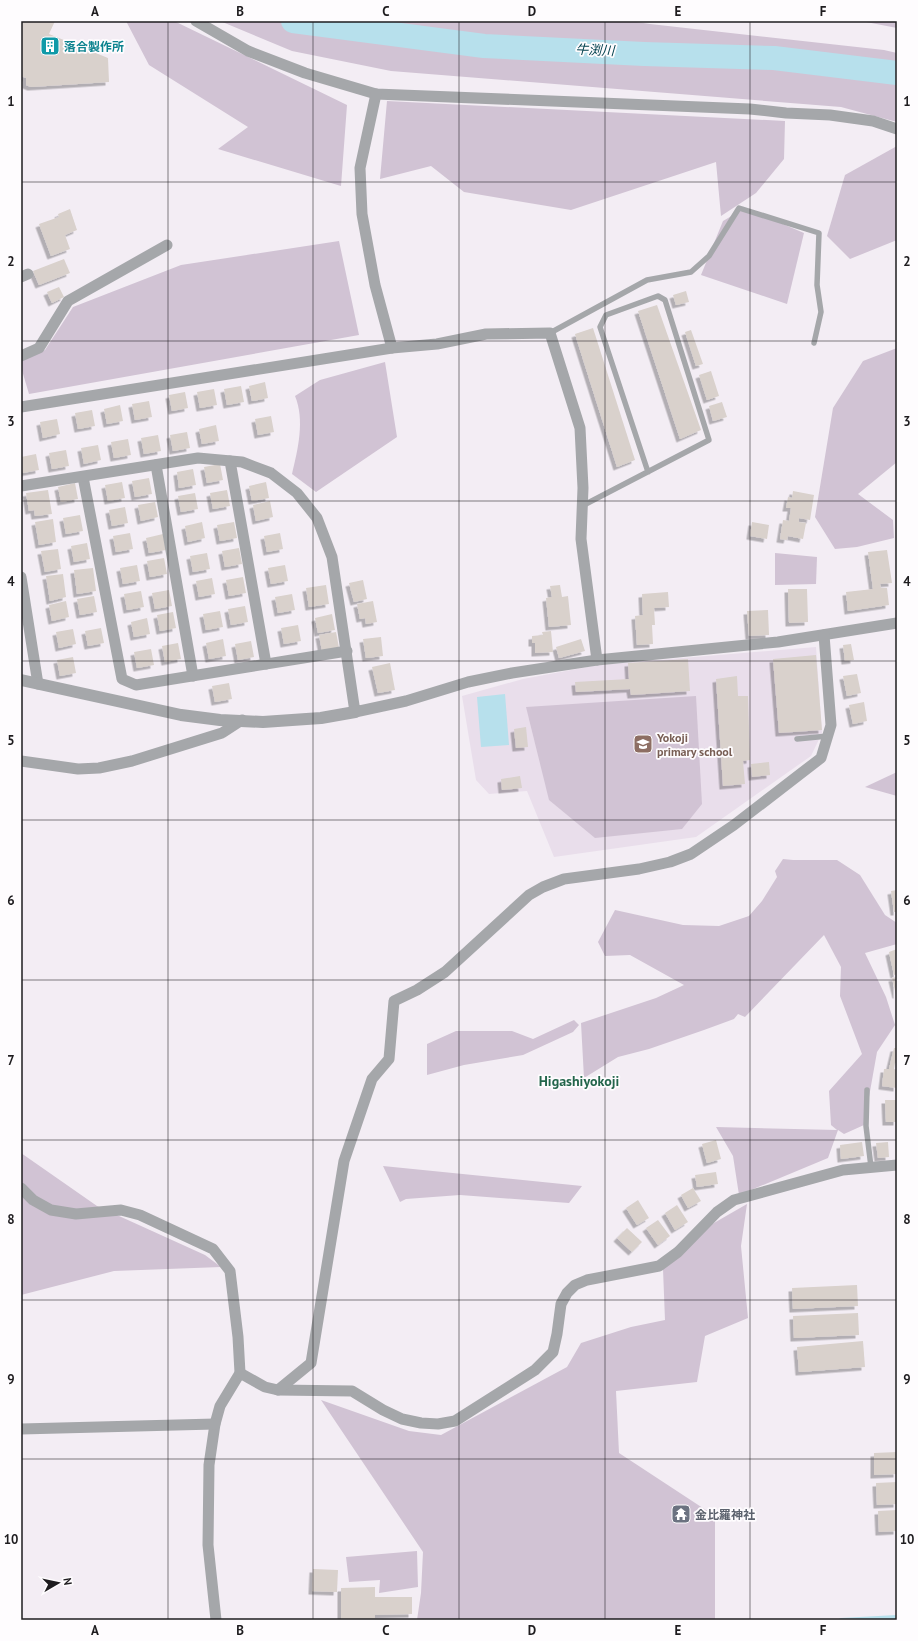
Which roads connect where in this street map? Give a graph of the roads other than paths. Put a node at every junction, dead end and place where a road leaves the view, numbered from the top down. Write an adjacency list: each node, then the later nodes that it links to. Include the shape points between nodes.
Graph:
1 (196, 21): 2 (street, via 248,51 305,74)
2 (376, 94): 3 (street, via 750,109 830,115 873,121); 7 (street, via 360,168 362,214 375,285)
3 (897, 129)
4 (167, 245): 8 (street, via 68,302 39,348)
5 (550, 333): 6 (lane, via 647,280 691,272 709,256 739,208 819,233 817,285 820,312); 7 (street, via 486,334 437,344); 15 (street, via 580,428)
6 (814, 343)
7 (392, 348): 9 (street)
8 (21, 356)
9 (21, 407)
10 (230, 461): 11 (street, via 198,458); 20 (street, via 242,462 271,473 297,493 317,518 332,557); 22 (street)
11 (156, 465): 13 (street); 23 (street)
12 (648, 472): 12 (lane, via 709,440 665,300 658,296 606,315 600,327); 15 (lane)
13 (82, 477): 14 (street); 23 (street, via 122,679 136,685)
14 (21, 486)
15 (582, 506): 21 (street, via 581,539)
16 (21, 577): 17 (street)
17 (23, 602): 25 (street)
18 (897, 623): 19 (street)
19 (824, 635): 21 (street); 28 (street, via 831,726)
20 (347, 652): 22 (street); 26 (street)
21 (597, 660): 26 (street, via 468,682 406,701)
22 (266, 664): 23 (street)
23 (194, 676)
24 (21, 680): 25 (street)
25 (38, 684): 27 (street, via 181,715)
26 (355, 712): 27 (street, via 321,718 263,722)
27 (242, 720): 30 (street, via 222,733 132,761 99,768 78,769)
28 (828, 736): 29 (lane); 36 (street, via 821,758 734,825 691,854 639,869 564,879 543,887 529,895 445,972 394,1001 389,1059 372,1079 344,1161 311,1363)
29 (797, 739)
30 (21, 761)
31 (867, 1090): 33 (lane, via 866,1126)
32 (897, 1165): 33 (street)
33 (870, 1168): 36 (street, via 843,1170 734,1200 717,1212 678,1252 659,1266 587,1280 575,1286 567,1293 561,1304 553,1352 535,1370 455,1421 438,1424 402,1419 352,1391)
34 (21, 1188): 35 (street, via 51,1210 76,1214 121,1210 140,1215 213,1249 230,1271)
35 (240, 1373): 36 (street, via 264,1387); 37 (street, via 220,1406)
36 (278, 1390)
37 (215, 1424): 38 (street); 39 (street, via 209,1465 208,1546)
38 (21, 1429)
39 (216, 1620)

